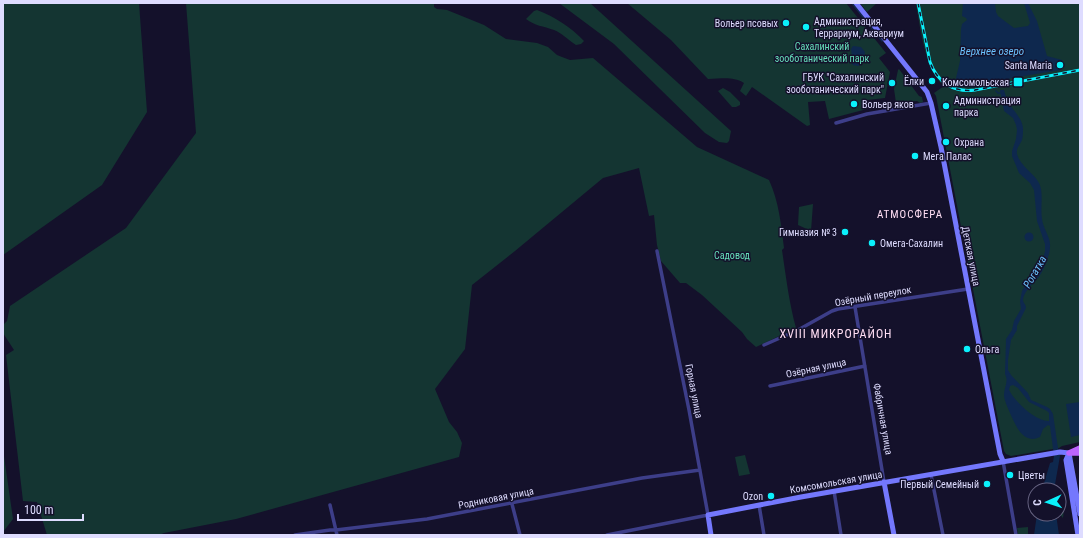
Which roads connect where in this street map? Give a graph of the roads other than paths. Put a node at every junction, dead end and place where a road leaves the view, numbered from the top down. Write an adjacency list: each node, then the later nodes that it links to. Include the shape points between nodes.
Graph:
1 (856, 3): 2 (street, Детская улица, via 927,92)
2 (931, 103): 3 (street, via 867,114); 5 (street, Детская улица)
3 (836, 123)
4 (657, 251): 14 (street, Горная улица)
5 (968, 289): 6 (street, Озёрный переулок); 13 (street, Детская улица)
6 (854, 307): 7 (street, Озёрный переулок, via 832,311); 8 (street, Фабричная улица)
7 (764, 345)
8 (864, 366): 9 (street, Озёрная улица); 16 (street, Фабричная улица)
9 (770, 386)
10 (1080, 448): 11 (main road)
11 (1069, 453): 12 (main road, Комсомольская улица); 13 (street, Комсомольская улица, via 1051,453); 21 (street); 34 (street, via 1066,460)
12 (1080, 453)
13 (1003, 461): 15 (street, Комсомольская улица); 33 (street, Детская улица)
14 (700, 470): 18 (street, Родниковая улица, via 642,478); 22 (street, Горная улица)
15 (931, 474): 16 (street, Комсомольская улица); 32 (street)
16 (884, 482): 17 (street, Комсомольская улица); 31 (street, Фабричная улица)
17 (834, 491): 20 (street, Комсомольская улица); 30 (street)
18 (512, 504): 23 (street, Родниковая улица, via 427,519); 26 (street)
19 (330, 505): 23 (street)
20 (759, 505): 22 (street, Комсомольская улица); 29 (street)
21 (1080, 514)
22 (708, 515): 27 (street, Комсомольская улица); 28 (street, Горная улица)
23 (336, 530): 24 (street, Родниковая улица); 25 (street)
24 (295, 535)
25 (337, 535)
26 (520, 535)
27 (607, 535)
28 (711, 535)
29 (764, 535)
30 (841, 535)
31 (894, 535)
32 (943, 535)
33 (1016, 535)
34 (1078, 535)

